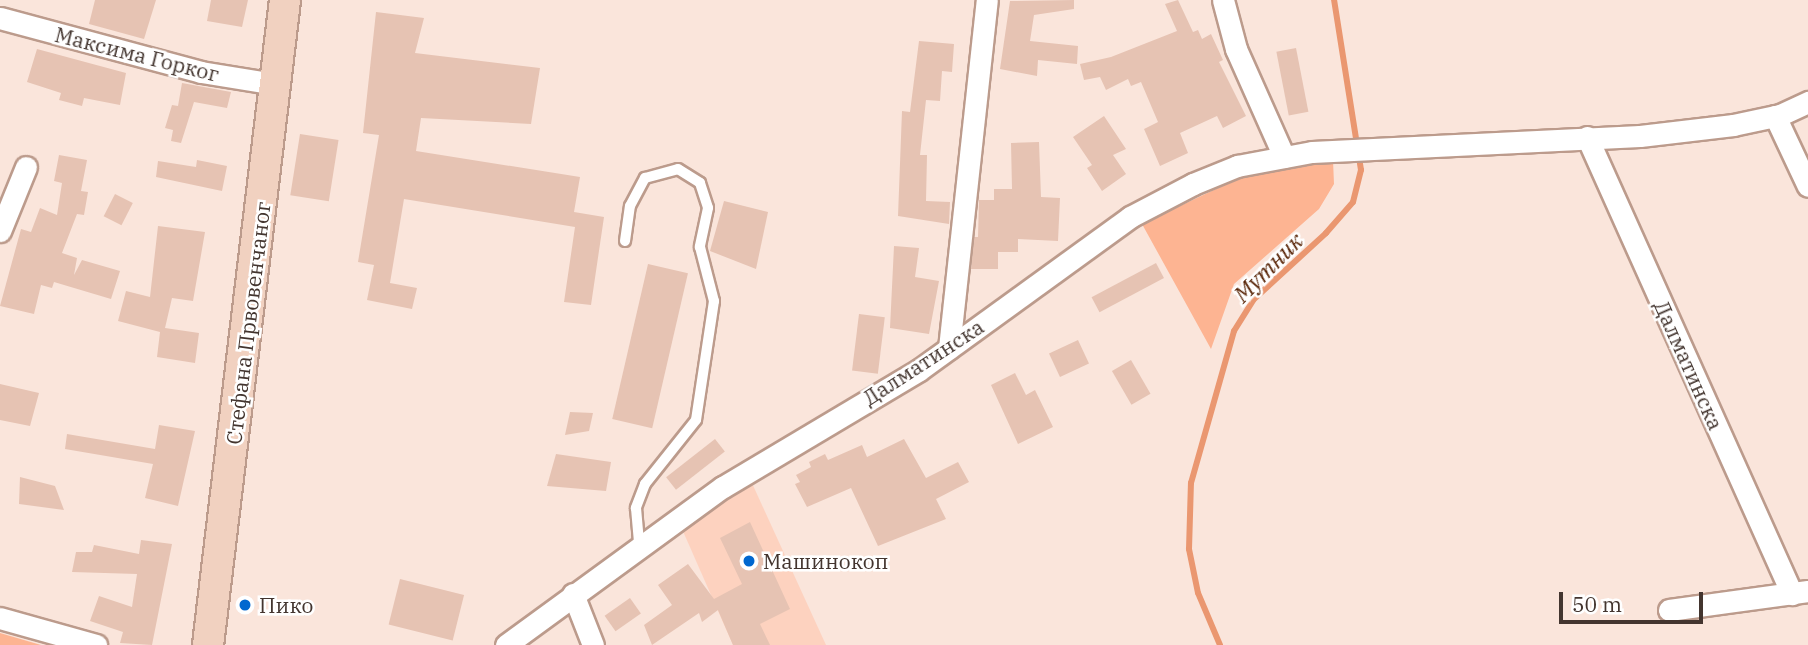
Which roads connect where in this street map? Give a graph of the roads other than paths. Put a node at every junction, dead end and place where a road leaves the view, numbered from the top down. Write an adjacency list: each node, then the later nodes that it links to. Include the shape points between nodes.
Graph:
1 (285, 0): 5 (street, Стефана Првовенчаног)
2 (988, 0): 14 (street)
3 (1223, 0): 9 (street, via 1236,49)
4 (0, 18): 5 (street, Максима Горког, via 201,72)
5 (275, 84): 21 (street, Стефана Првовенчаног)
6 (1808, 102): 7 (street, Далматинска)
7 (1775, 116): 8 (street, Далматинска, via 1653,134); 11 (street)
8 (1587, 137): 9 (street, Далматинска, via 1373,147); 16 (street, Далматинска)
9 (1284, 157): 14 (street, Далматинска, via 1237,166 1130,217)
10 (26, 167): 12 (street)
11 (1808, 186)
12 (0, 231)
13 (625, 241): 15 (lane, via 629,206 645,178 678,169 700,183 708,208 699,247 714,300 696,420 645,484 636,508)
14 (949, 348): 15 (street, Далматинска, via 766,458)
15 (639, 544): 17 (street, Далматинска)
16 (1800, 593): 18 (street, Далматинска)
17 (573, 594): 22 (street, Далматинска); 23 (street)
18 (1669, 610)
19 (0, 618): 20 (street)
20 (96, 645)
21 (208, 645)
22 (506, 645)
23 (593, 645)

